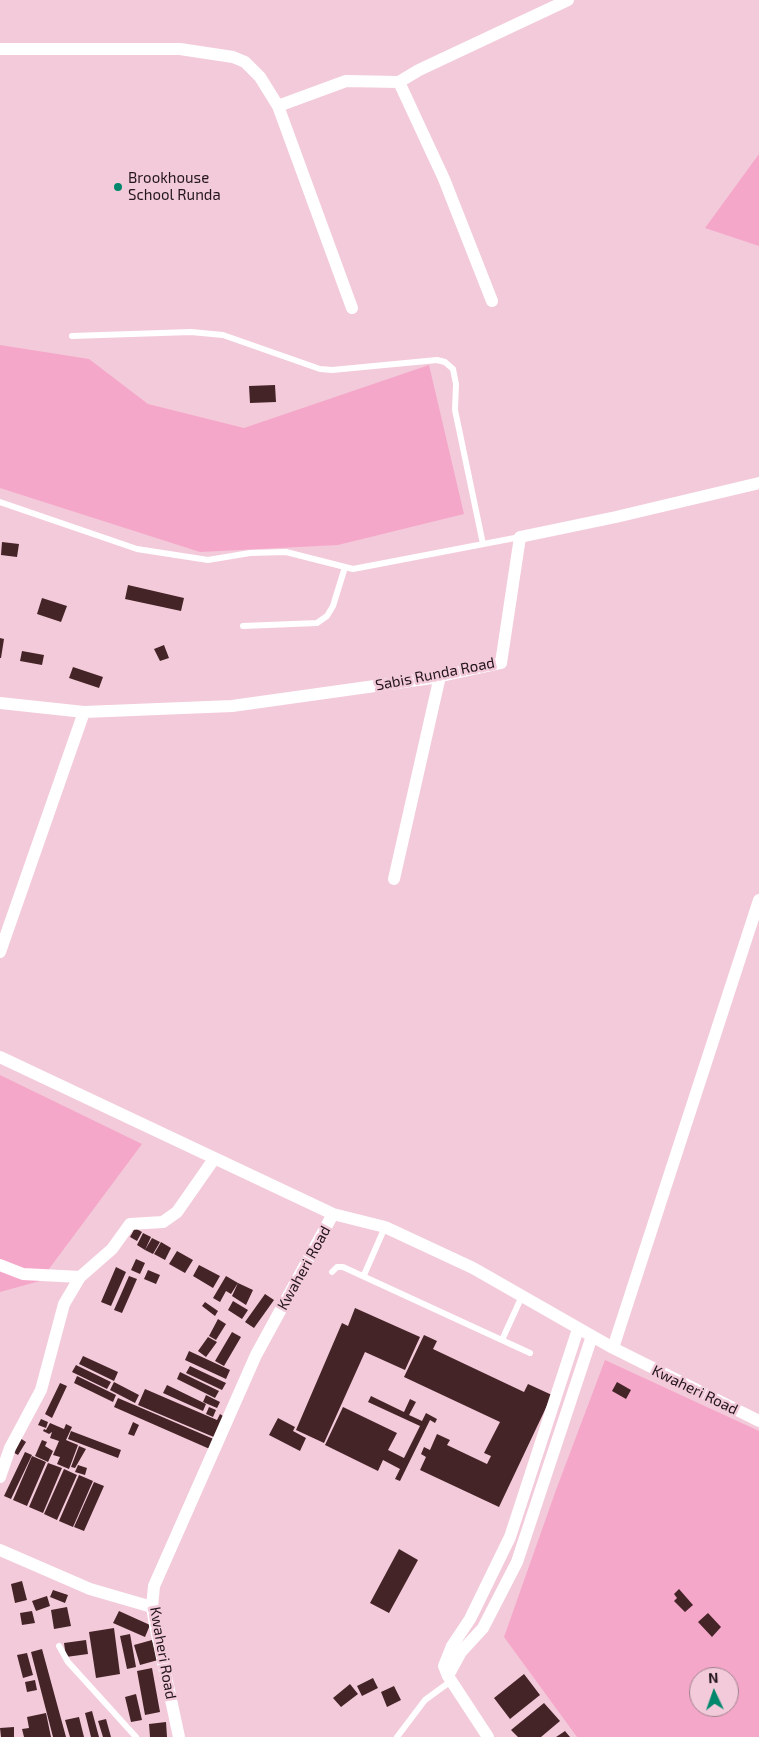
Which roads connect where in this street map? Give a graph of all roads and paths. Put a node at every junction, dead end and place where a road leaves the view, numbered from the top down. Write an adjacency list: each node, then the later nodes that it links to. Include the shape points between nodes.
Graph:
1 (568, 0): 3 (street)
2 (0, 49): 4 (street, via 180,49 233,57 245,62 260,77)
3 (399, 82): 4 (street, via 346,81); 5 (street, via 444,179)
4 (278, 106): 6 (street)
5 (492, 301)
6 (352, 308)
7 (72, 336): 11 (lane, via 191,332 223,335 320,369 332,370 444,362 453,369 455,410)
8 (759, 483): 10 (street)
9 (0, 502): 12 (lane, via 137,549 208,560 250,553 286,552)
10 (520, 537): 11 (lane); 14 (street, Sabis Runda Road, via 501,662)
11 (483, 544): 12 (lane, via 353,569)
12 (345, 567): 13 (lane, via 333,606 317,623)
13 (243, 626)
14 (440, 676): 16 (street, Sabis Runda Road, via 232,706); 17 (street)
15 (0, 703): 16 (street, Sabis Runda Road)
16 (84, 712): 19 (street)
17 (394, 879)
18 (759, 900): 32 (street)
19 (0, 952)
20 (0, 1057): 21 (street)
21 (214, 1159): 22 (street); 27 (street, via 178,1212 162,1222 130,1224 112,1249)
22 (333, 1214): 23 (street, Kwaheri Road); 39 (street, Kwaheri Road, via 256,1355 154,1586)
23 (385, 1227): 26 (lane); 28 (street, Kwaheri Road, via 473,1268)
24 (0, 1265): 27 (street, via 23,1274)
25 (332, 1272): 26 (lane, via 343,1266)
26 (364, 1275): 31 (lane)
27 (80, 1277): 35 (street, via 64,1304 40,1390 10,1448)
28 (522, 1296): 29 (street, Kwaheri Road); 31 (lane)
29 (578, 1329): 30 (street, Kwaheri Road); 37 (street)
30 (592, 1336): 32 (street, Kwaheri Road); 38 (street)
31 (502, 1340): 33 (lane)
32 (613, 1348): 34 (street, Kwaheri Road)
33 (530, 1353)
34 (759, 1421)
35 (0, 1477)
36 (0, 1550): 39 (street, via 90,1588)
37 (501, 1556): 38 (street); 41 (street, via 470,1620 452,1646 444,1666)
38 (517, 1562): 41 (street, via 483,1628 461,1652)
39 (152, 1607): 43 (street, Kwaheri Road)
40 (58, 1646): 42 (lane, via 68,1662)
41 (450, 1679): 44 (lane, via 425,1700); 45 (street)
42 (136, 1737)
43 (179, 1737)
44 (397, 1737)
45 (488, 1737)

